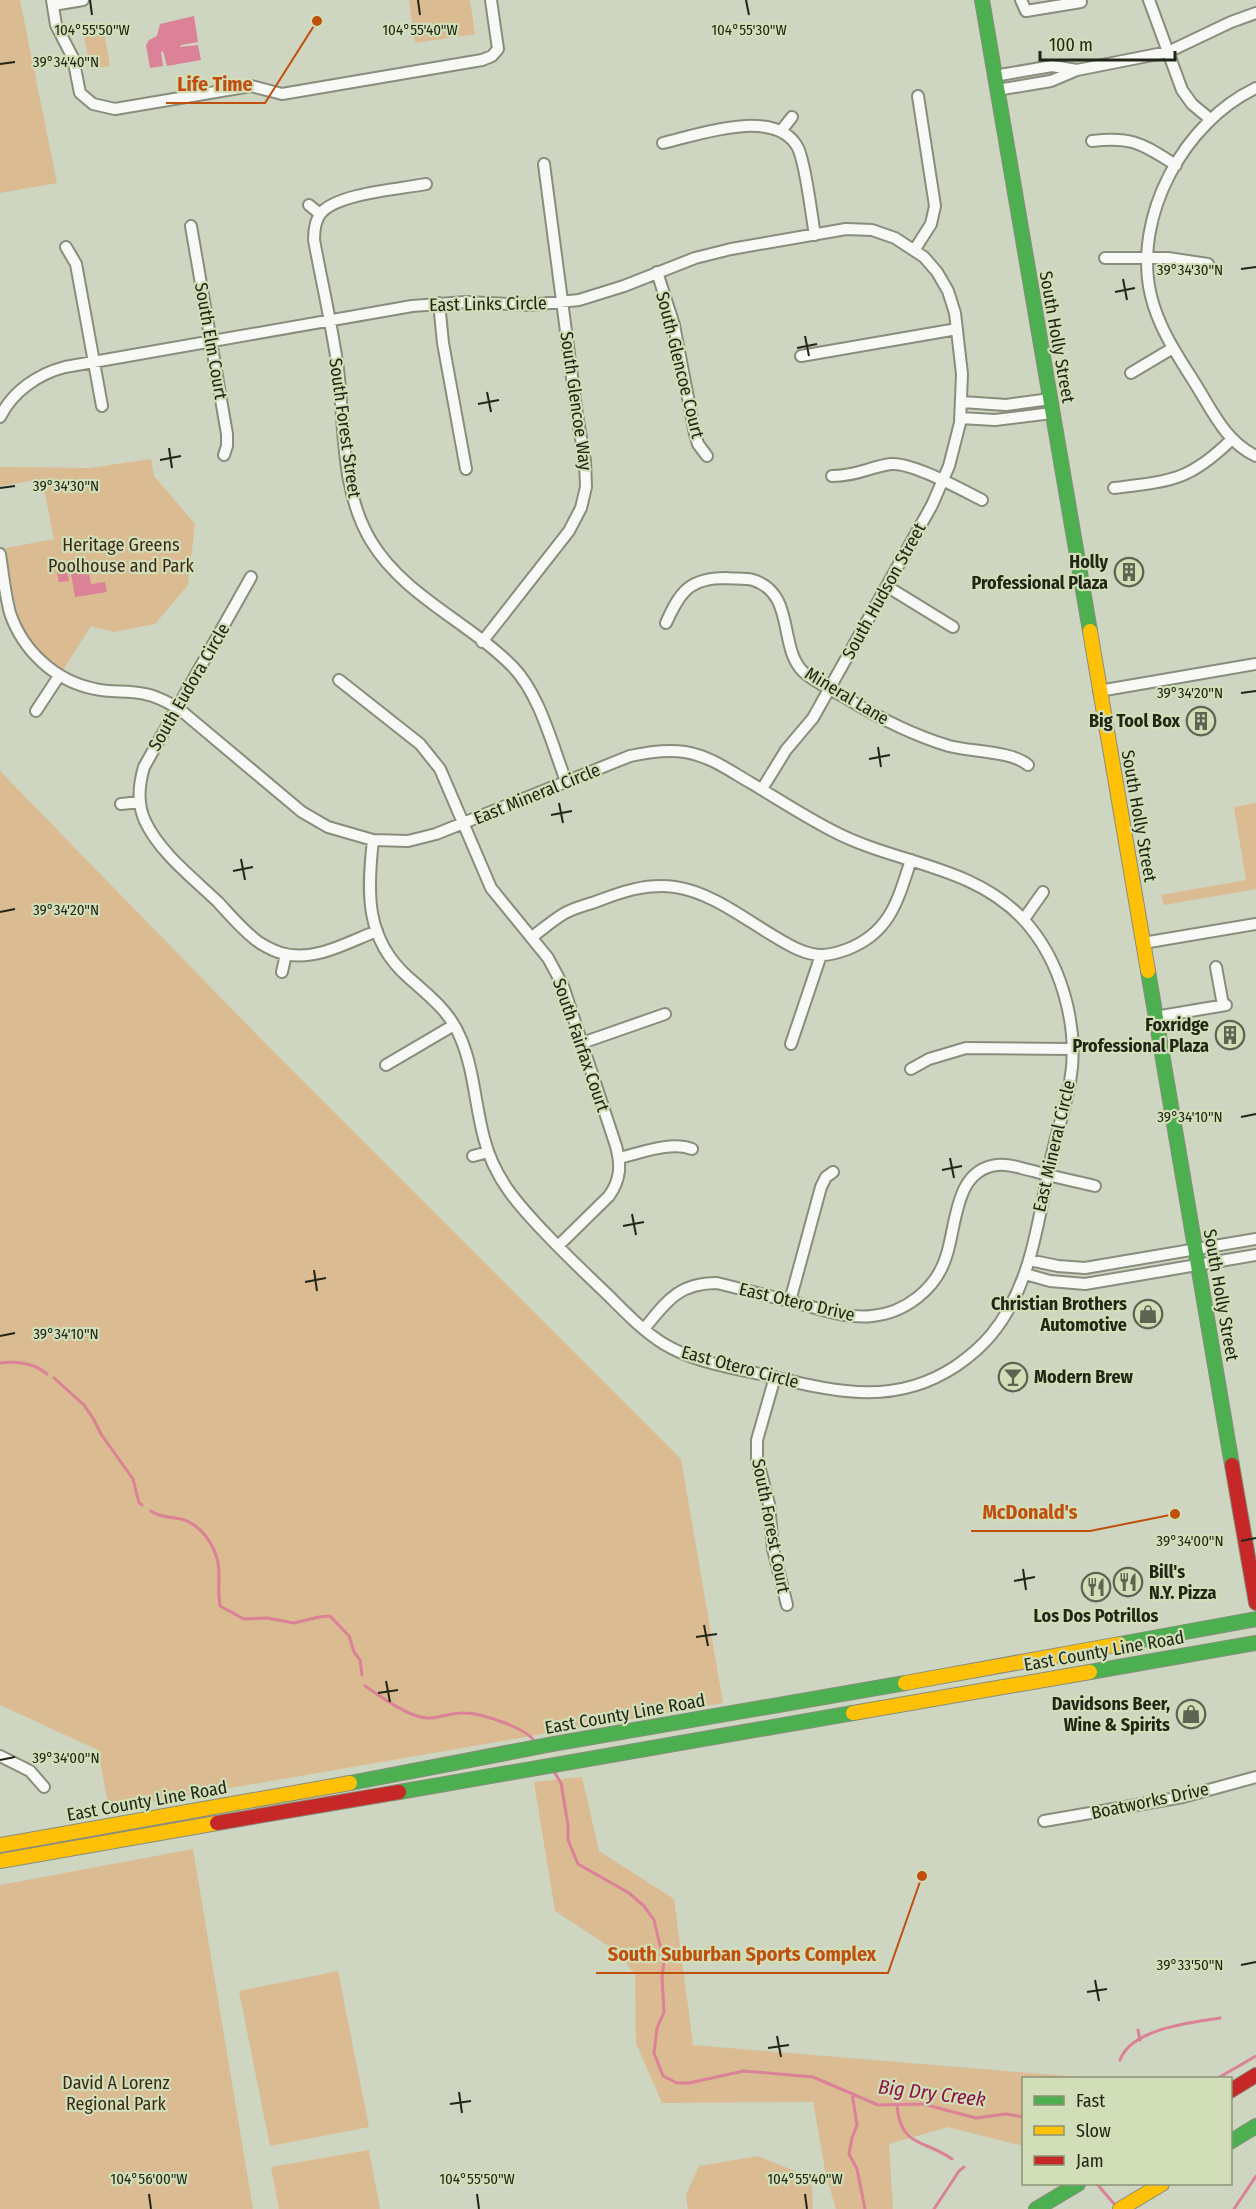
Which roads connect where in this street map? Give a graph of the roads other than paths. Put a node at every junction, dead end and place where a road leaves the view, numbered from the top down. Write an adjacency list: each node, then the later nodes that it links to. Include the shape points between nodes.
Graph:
1 (84, 0): 7 (street)
2 (490, 0): 7 (street, via 498,49 492,57 482,60 282,94 251,86 115,109 93,105 80,93 73,58 56,25)
3 (982, 0): 10 (main road, South Holly Street)
4 (1021, 0): 6 (street, via 1026,11)
5 (1149, 0): 9 (street)
6 (1084, 1)
7 (52, 3)
8 (1256, 13): 9 (street)
9 (1168, 52): 10 (street, via 1077,70 1052,66); 14 (street, via 1182,90)
10 (996, 83): 40 (main road, South Holly Street)
11 (1256, 88): 14 (street)
12 (918, 96): 26 (street, via 934,206 931,224)
13 (792, 117): 15 (street)
14 (1210, 119): 19 (street)
15 (781, 130): 17 (street, via 749,125); 24 (street, via 801,155)
16 (1092, 141): 19 (street, via 1131,140)
17 (663, 142)
18 (544, 164): 32 (street, South Glencoe Way)
19 (1176, 165): 28 (street, via 1156,210)
20 (426, 184): 22 (street, via 347,198)
21 (309, 205): 22 (street)
22 (321, 214): 33 (street, South Forest Street, via 316,222 315,240)
23 (191, 226): 35 (street, South Elm Court)
24 (815, 235): 26 (street, East Links Circle, via 846,229 872,231); 30 (street, East Links Circle, via 702,256)
25 (66, 247): 38 (street, via 76,264)
26 (915, 249): 34 (street, South Hudson Street, via 943,282)
27 (1105, 258): 28 (street)
28 (1148, 258): 29 (street); 36 (street, via 1148,284 1154,306)
29 (1208, 264)
30 (657, 272): 32 (street, East Links Circle, via 608,292); 49 (street, South Glencoe Court, via 674,325 694,434)
31 (439, 303): 32 (street, East Links Circle); 33 (street, East Links Circle); 51 (street)
32 (563, 303): 62 (street, South Glencoe Way, via 587,475 585,497 569,531)
33 (329, 320): 35 (street, East Links Circle); 62 (street, South Forest Street, via 338,368 350,489 364,527 398,575)
34 (957, 329): 37 (street); 41 (street, South Hudson Street)
35 (211, 341): 38 (street, East Links Circle); 48 (street, South Elm Court, via 227,434)
36 (1173, 348): 39 (street); 47 (street)
37 (801, 356)
38 (94, 361): 42 (street, East Links Circle, via 41,376); 43 (street)
39 (1131, 373)
40 (1050, 399): 41 (street, via 1006,405); 44 (main road, South Holly Street)
41 (962, 402): 46 (street, South Hudson Street)
42 (4, 403): 45 (street, East Links Circle)
43 (102, 406)
44 (1052, 413): 46 (street, via 995,420); 67 (main road, South Holly Street)
45 (0, 417)
46 (960, 418): 53 (street, South Hudson Street)
47 (1231, 440): 50 (street); 54 (street, via 1184,476)
48 (224, 455)
49 (707, 456)
50 (1256, 456)
51 (465, 469)
52 (832, 476): 53 (street, via 896,464)
53 (943, 480): 55 (street); 59 (street, South Hudson Street)
54 (1114, 488)
55 (982, 500)
56 (0, 554): 58 (street)
57 (250, 577): 68 (street, South Eudora Circle)
58 (2, 584): 64 (street, East Mineral Circle, via 19,634 39,660)
59 (888, 586): 61 (street); 66 (street, South Hudson Street)
60 (666, 623): 66 (street, Mineral Lane, via 678,598 691,585 711,578 755,581 778,600 800,669)
61 (953, 627)
62 (482, 642): 71 (street, South Forest Street, via 513,667 531,693)
63 (1256, 664): 67 (street)
64 (59, 676): 68 (street, East Mineral Circle, via 95,689 154,696); 69 (street)
65 (339, 680): 75 (street, South Fairfax Court, via 420,744 445,779)
66 (829, 689): 70 (street, Mineral Lane, via 918,736 1014,757); 72 (street, South Hudson Street)
67 (1100, 691): 83 (main road, South Holly Street)
68 (178, 708): 73 (street, South Eudora Circle, via 144,767); 76 (street, East Mineral Circle, via 302,812 328,827)
69 (36, 711)
70 (1028, 765)
71 (566, 782): 72 (street, East Mineral Circle, via 630,756 667,750 717,762); 75 (street, East Mineral Circle)
72 (762, 789): 77 (street, East Mineral Circle, via 832,831)
73 (140, 802): 74 (street); 84 (street, South Eudora Circle, via 148,827 174,858 252,937)
74 (121, 804)
75 (463, 824): 76 (street, East Mineral Circle, via 421,838); 82 (street, South Fairfax Court, via 491,888)
76 (373, 840): 81 (street, East Otero Circle, via 369,890)
77 (910, 860): 79 (street, East Mineral Circle, via 967,879); 85 (street, via 896,907 881,927 854,947)
78 (1043, 892): 79 (street)
79 (1024, 919): 93 (street, East Mineral Circle, via 1062,987)
80 (1256, 924): 83 (street)
81 (376, 931): 84 (street, South Eudora Circle, via 320,953); 90 (street, East Otero Circle, via 399,968 442,1006)
82 (532, 937): 85 (street, via 572,910 626,890 666,886 700,894 791,946); 91 (street, South Fairfax Court, via 563,986)
83 (1143, 943): 89 (main road, South Holly Street)
84 (286, 954): 87 (street)
85 (821, 955): 92 (street)
86 (1216, 967): 89 (street, via 1225,1005)
87 (282, 972)
88 (665, 1014): 91 (street)
89 (1155, 1017): 105 (main road, South Holly Street)
90 (454, 1025): 94 (street); 97 (street, East Otero Circle, via 467,1056)
91 (582, 1043): 99 (street, South Fairfax Court)
92 (791, 1044)
93 (1072, 1049): 95 (street, via 966,1048); 101 (street, East Mineral Circle, via 1070,1081)
94 (386, 1065)
95 (911, 1069)
96 (692, 1149): 99 (street, via 671,1147)
97 (488, 1152): 98 (street); 104 (street, East Otero Circle, via 512,1197)
98 (473, 1156)
99 (619, 1158): 104 (street, South Fairfax Court, via 615,1188)
100 (833, 1172): 110 (street, via 821,1187)
101 (1048, 1175): 102 (street, East Otero Drive); 107 (street, East Mineral Circle); 110 (street, East Otero Drive, via 1003,1165 976,1173 962,1192 939,1274 923,1293 900,1309 858,1317)
102 (1095, 1186)
103 (1256, 1239): 105 (street)
104 (558, 1246): 111 (street, East Otero Circle)
105 (1195, 1249): 107 (street, via 1085,1269); 108 (main road, South Holly Street)
106 (1256, 1255): 108 (street)
107 (1029, 1260): 109 (street, East Mineral Circle)
108 (1197, 1265): 109 (street, via 1085,1284); 113 (main road, South Holly Street)
109 (1025, 1274): 112 (street, East Otero Circle, via 1011,1306 987,1340 950,1370 922,1384 863,1394)
110 (790, 1301): 111 (street, East Otero Drive, via 704,1283 674,1294)
111 (644, 1329): 112 (street, East Otero Circle, via 689,1355)
112 (775, 1377): 114 (street, South Forest Court, via 759,1432 757,1458)
113 (1256, 1603)
114 (787, 1605)
115 (1256, 1619): 117 (main road, East County Line Road)
116 (1256, 1643): 118 (main road, East County Line Road)
117 (1017, 1664): 118 (main road, via 1010,1672 954,1683); 123 (main road, East County Line Road)
118 (889, 1708): 124 (main road, East County Line Road)
119 (0, 1756): 121 (street, via 30,1771)
120 (1256, 1777): 122 (street, Boatworks Drive, via 1183,1797)
121 (44, 1787)
122 (1044, 1821)
123 (0, 1845)
124 (0, 1861)
125 (1256, 2075): 126 (main road)
126 (1232, 2090)
127 (1256, 2126): 128 (main road)
128 (1232, 2141)
129 (1076, 2185): 131 (main road)
130 (1160, 2185): 132 (main road)
131 (1036, 2209)
132 (1120, 2209)

